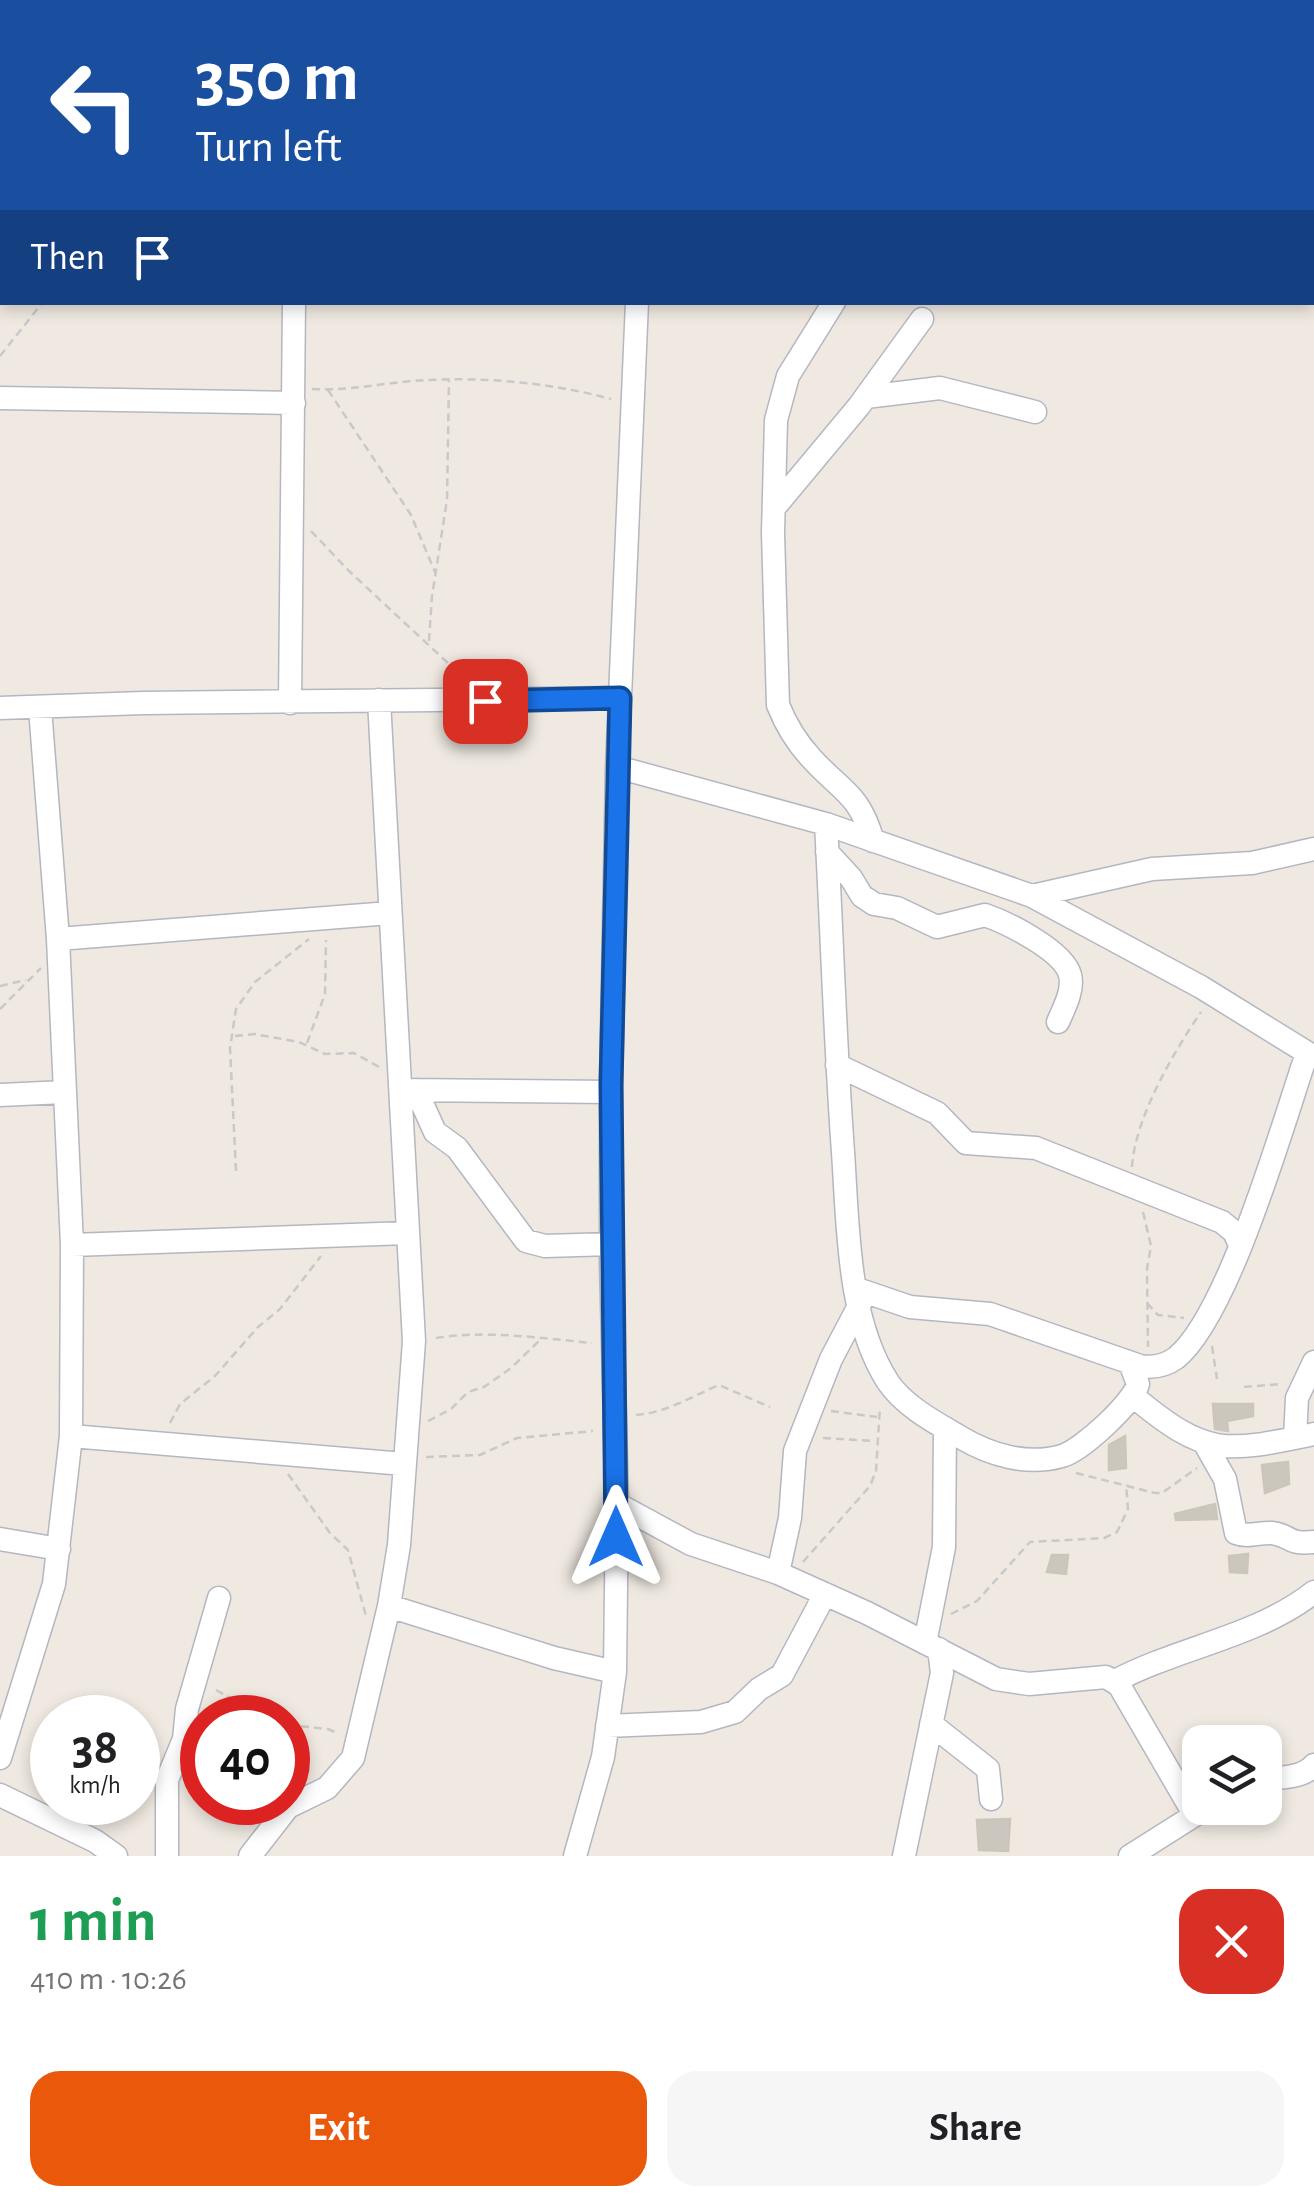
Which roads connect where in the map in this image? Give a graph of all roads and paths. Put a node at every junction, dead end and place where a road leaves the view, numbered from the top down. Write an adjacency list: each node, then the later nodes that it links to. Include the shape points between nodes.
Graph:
1 (41, 305): 6 (path)
2 (294, 305): 9 (street)
3 (636, 305): 12 (street)
4 (832, 305): 14 (street, via 781,392)
5 (922, 319): 10 (street)
6 (0, 356)
7 (448, 380): 8 (path); 12 (path, via 536,384); 16 (path, via 447,500)
8 (328, 390): 9 (path); 16 (path, via 411,515)
9 (294, 396): 11 (street); 15 (street)
10 (866, 397): 13 (street, via 940,388); 14 (street)
11 (0, 398)
12 (632, 404): 19 (street)
13 (1035, 412)
14 (774, 508): 26 (street, via 778,704 788,730 860,807)
15 (294, 510): 17 (path, via 348,571); 21 (street)
16 (436, 573): 17 (path)
17 (429, 642): 18 (path)
18 (464, 678)
19 (620, 698): 20 (street); 24 (street)
20 (378, 700): 21 (street); 30 (street)
21 (290, 703): 23 (street)
22 (0, 708): 23 (street)
23 (40, 708): 33 (street)
24 (618, 767): 25 (street); 45 (street)
25 (826, 824): 26 (street); 28 (street)
26 (873, 841): 29 (street)
27 (1314, 850): 29 (street, via 1252,863 1152,869)
28 (828, 852): 38 (street, via 874,904 937,926 990,916 1052,951 1070,982); 42 (street)
29 (1032, 896): 36 (street)
30 (390, 913): 31 (street); 43 (street)
31 (344, 918): 33 (street); 40 (path, via 326,928 325,994)
32 (311, 938): 39 (path, via 255,982 238,1006)
33 (59, 948): 34 (path); 44 (street)
34 (27, 980): 35 (path); 37 (path)
35 (0, 986)
36 (1213, 994): 41 (street); 48 (path, via 1151,1099 1133,1153)
37 (0, 1009)
38 (1058, 1022)
39 (232, 1037): 40 (path, via 254,1034); 47 (path)
40 (306, 1046): 43 (path, via 325,1054 359,1054)
41 (1311, 1055): 53 (street)
42 (838, 1065): 48 (street, via 937,1113 966,1143 1036,1148); 54 (street)
43 (404, 1086): 45 (street); 49 (street); 51 (street, via 526,1241)
44 (64, 1092): 46 (street); 52 (street)
45 (611, 1092): 51 (street)
46 (0, 1095)
47 (236, 1171)
48 (1131, 1188): 53 (street, via 1222,1222); 55 (path, via 1152,1246)
49 (407, 1233): 50 (street); 58 (street)
50 (338, 1236): 52 (street); 76 (path, via 280,1309 180,1404)
51 (611, 1244): 59 (street)
52 (72, 1246): 73 (street)
53 (1240, 1246): 56 (street)
54 (858, 1296): 61 (street, via 990,1314); 62 (street, via 869,1344); 68 (street)
55 (1147, 1303): 56 (path, via 1158,1315); 61 (path, via 1148,1345)
56 (1200, 1326): 61 (street, via 1176,1358 1154,1368); 63 (path, via 1211,1340)
57 (544, 1337): 58 (path); 59 (path); 79 (path, via 511,1368 428,1421)
58 (414, 1341): 79 (street)
59 (613, 1345): 70 (street)
60 (1314, 1362): 64 (street)
61 (1135, 1365): 66 (street)
62 (886, 1377): 69 (path); 71 (street)
63 (1217, 1379)
64 (1304, 1384): 65 (path); 74 (street, via 1296,1407)
65 (1244, 1386)
66 (1134, 1396): 71 (street, via 1058,1457 998,1455); 77 (street)
67 (770, 1407): 70 (path, via 718,1385)
68 (811, 1408): 69 (path); 72 (street)
69 (879, 1417): 75 (path)
70 (615, 1425): 79 (path, via 517,1438 480,1455); 82 (street)
71 (945, 1428): 92 (street, via 944,1547)
72 (802, 1434): 75 (path); 86 (street)
73 (71, 1436): 76 (street); 85 (street)
74 (1304, 1436): 77 (street)
75 (876, 1441): 86 (path, via 870,1486)
76 (165, 1444): 78 (street)
77 (1209, 1451): 81 (path, via 1162,1492); 84 (street, via 1225,1480 1236,1533)
78 (258, 1452): 79 (street); 91 (path, via 289,1474 348,1550)
79 (405, 1452): 90 (street)
80 (1074, 1472): 81 (path)
81 (1126, 1484): 92 (path, via 1128,1509 1117,1532 1030,1542 977,1600)
82 (617, 1504): 86 (street, via 692,1544); 93 (street)
83 (0, 1539): 85 (street)
84 (1314, 1542)
85 (59, 1550): 101 (street)
86 (783, 1576): 88 (street)
87 (1314, 1592): 94 (street, via 1289,1612)
88 (825, 1594): 92 (street); 98 (street, via 782,1675 735,1712 701,1722)
89 (219, 1598): 95 (street)
90 (390, 1606): 93 (street); 100 (street)
91 (366, 1617)
92 (931, 1637): 94 (street, via 984,1674 1013,1682); 97 (street, via 942,1674)
93 (615, 1672): 98 (street)
94 (1115, 1682): 104 (street)
95 (194, 1683): 96 (path); 110 (street, via 184,1739 167,1780)
96 (227, 1695)
97 (931, 1724): 106 (street, via 988,1770); 112 (street)
98 (607, 1726): 108 (street)
99 (310, 1728): 100 (path)
100 (358, 1734): 111 (street, via 339,1778 288,1807)
101 (0, 1758)
102 (1314, 1765): 103 (street)
103 (1282, 1777)
104 (1182, 1784)
105 (0, 1794): 109 (street)
106 (991, 1799)
107 (1182, 1823): 113 (street)
108 (580, 1854)
109 (116, 1856)
110 (167, 1856)
111 (250, 1856)
112 (904, 1856)
113 (1130, 1856)

